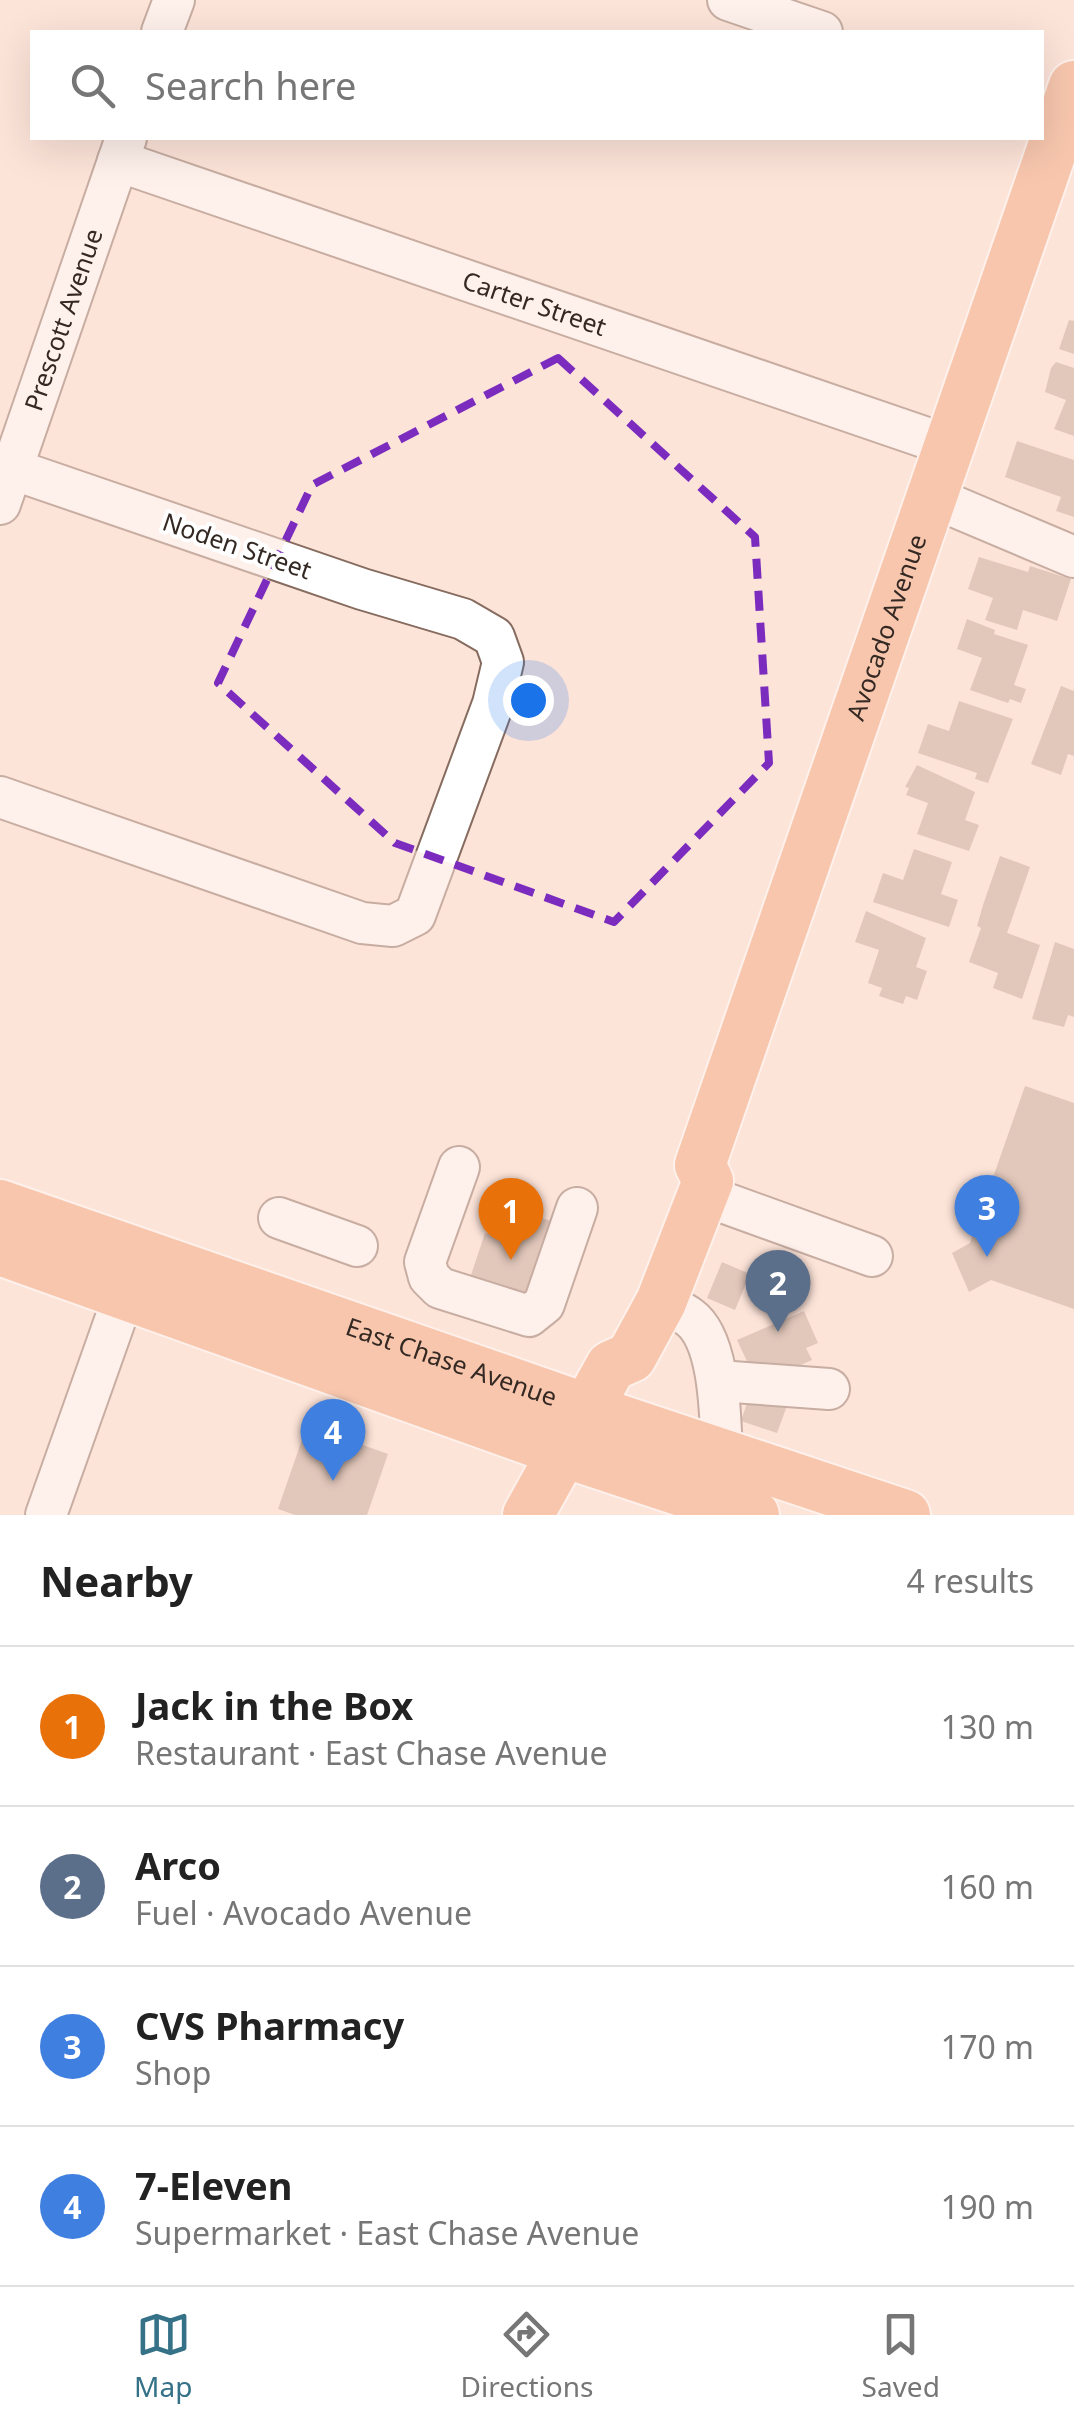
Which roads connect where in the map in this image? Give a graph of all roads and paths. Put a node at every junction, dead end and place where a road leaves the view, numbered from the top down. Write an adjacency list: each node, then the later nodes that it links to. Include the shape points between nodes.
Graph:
1 (174, 0): 3 (street)
2 (728, 0): 4 (street)
3 (163, 30)
4 (816, 30)
5 (1060, 103): 7 (main road, Avocado Avenue)
6 (122, 149): 7 (street, Carter Street); 8 (street, Prescott Avenue)
7 (950, 446): 9 (main road, Avocado Avenue)
8 (6, 487): 11 (street, Noden Street, via 463,618 494,636 503,662 416,915 393,926 362,923)
9 (932, 497): 10 (street); 13 (main road, Avocado Avenue)
10 (1074, 557)
11 (0, 797)
12 (459, 1167): 15 (street, via 425,1262 440,1288 529,1316 544,1304)
13 (702, 1180): 19 (street); 21 (main road, Avocado Avenue); 22 (main road, Avocado Avenue, via 680,1171 605,1344)
14 (0, 1205): 20 (main road, East Chase Avenue)
15 (578, 1208)
16 (279, 1218): 17 (street)
17 (358, 1246)
18 (0, 1250): 20 (main road, East Chase Avenue)
19 (872, 1256)
20 (132, 1274): 25 (main road, East Chase Avenue); 27 (street)
21 (661, 1302): 22 (main road, Avocado Avenue, via 631,1357); 23 (street, via 693,1319)
22 (611, 1366): 25 (main road, Avocado Avenue)
23 (719, 1381): 24 (street); 26 (street)
24 (828, 1389)
25 (576, 1430): 26 (main road, East Chase Avenue); 28 (main road, Avocado Avenue); 29 (main road, East Chase Avenue)
26 (722, 1454): 30 (main road, East Chase Avenue)
27 (46, 1515)
28 (528, 1515)
29 (754, 1515)
30 (905, 1515)

